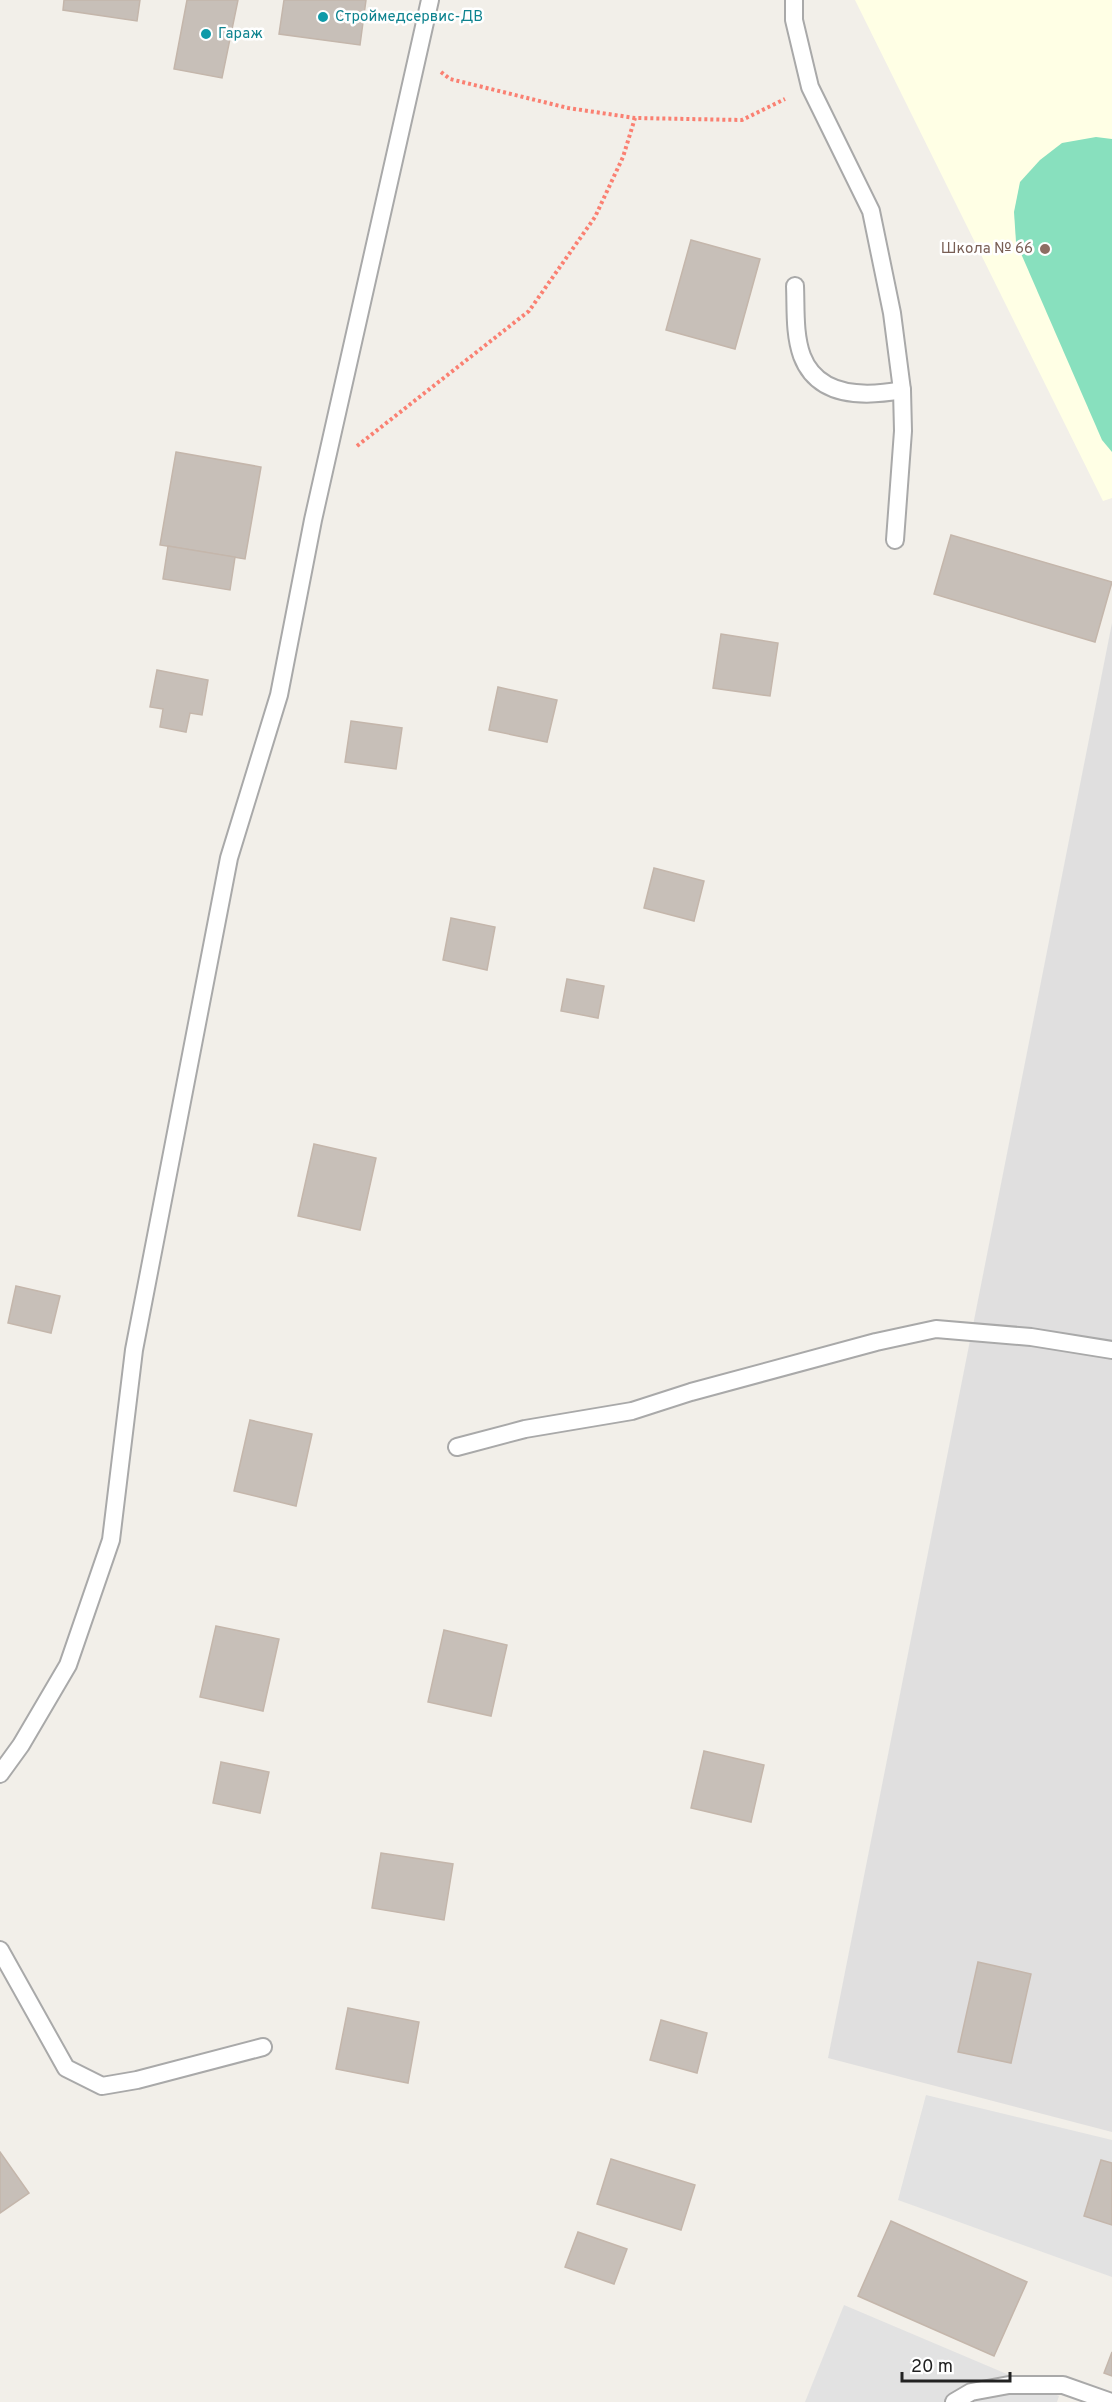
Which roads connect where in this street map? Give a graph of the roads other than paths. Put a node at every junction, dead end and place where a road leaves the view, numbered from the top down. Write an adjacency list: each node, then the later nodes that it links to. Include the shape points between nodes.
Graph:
1 (430, 0): 8 (lane, via 313,520 279,695 229,858 134,1350 111,1540 68,1665)
2 (794, 0): 4 (lane, via 794,20 810,87 871,211 892,313)
3 (795, 286): 4 (lane, via 797,336 810,373 835,390 872,395)
4 (902, 390): 5 (lane)
5 (895, 540)
6 (1112, 1350): 7 (lane, via 1031,1336 936,1329 876,1342 632,1411 525,1429)
7 (457, 1447)
8 (0, 1774)
9 (0, 1950): 10 (lane, via 66,2068 102,2086)
10 (263, 2047)
11 (954, 2402): 12 (lane, via 971,2392 1009,2385 1063,2385)
12 (1111, 2402)

